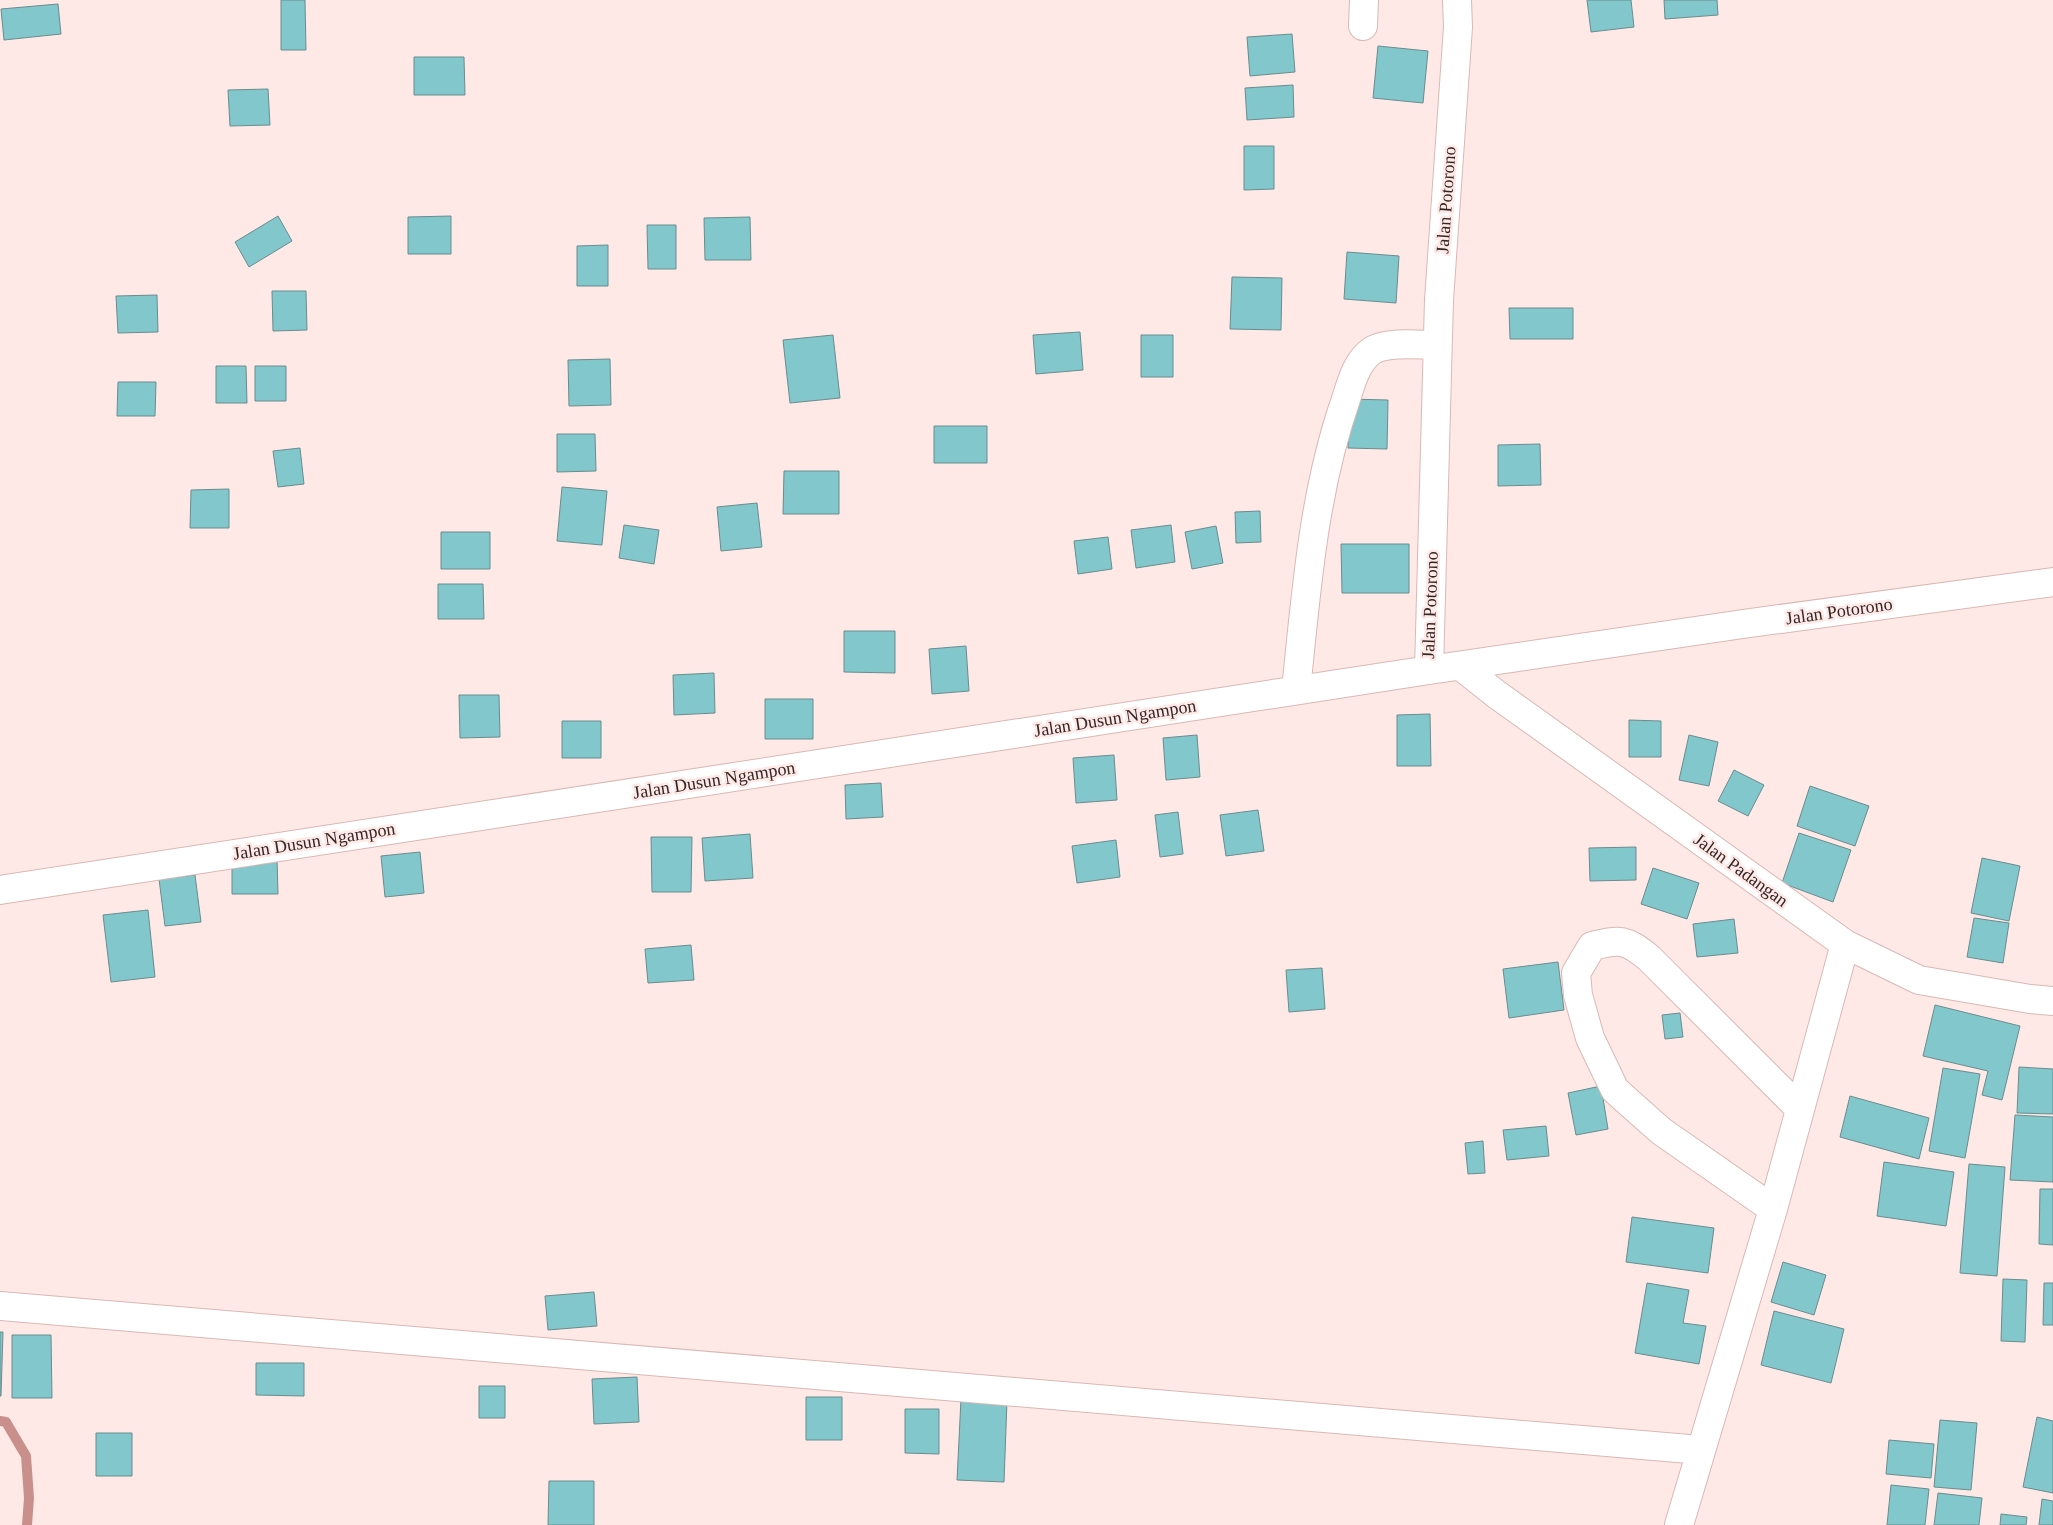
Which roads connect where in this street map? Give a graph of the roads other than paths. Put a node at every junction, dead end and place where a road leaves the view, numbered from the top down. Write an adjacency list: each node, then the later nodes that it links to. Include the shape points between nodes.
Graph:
1 (1457, 0): 2 (street, Jalan Potorono, via 1458,27)
2 (1437, 345): 5 (street, Jalan Potorono); 6 (street, via 1394,344 1374,350 1356,368 1334,432 1312,539)
3 (2053, 582): 4 (street, Jalan Potorono, via 1743,624)
4 (1462, 667): 5 (street, Jalan Potorono); 8 (street, Jalan Padangan)
5 (1429, 670): 6 (street, Jalan Dusun Ngampon)
6 (1296, 690): 7 (street, Jalan Dusun Ngampon)
7 (0, 890)
8 (1845, 944): 9 (street, Jalan Padangan, via 1919,980); 10 (street)
9 (2053, 1001)
10 (1799, 1108): 11 (street); 11 (street, via 1634,946 1616,940 1592,946 1576,973 1578,996 1590,1038 1615,1090 1661,1131)
11 (1772, 1209): 13 (street)
12 (0, 1306): 13 (street)
13 (1701, 1450): 14 (street)
14 (1679, 1525)

